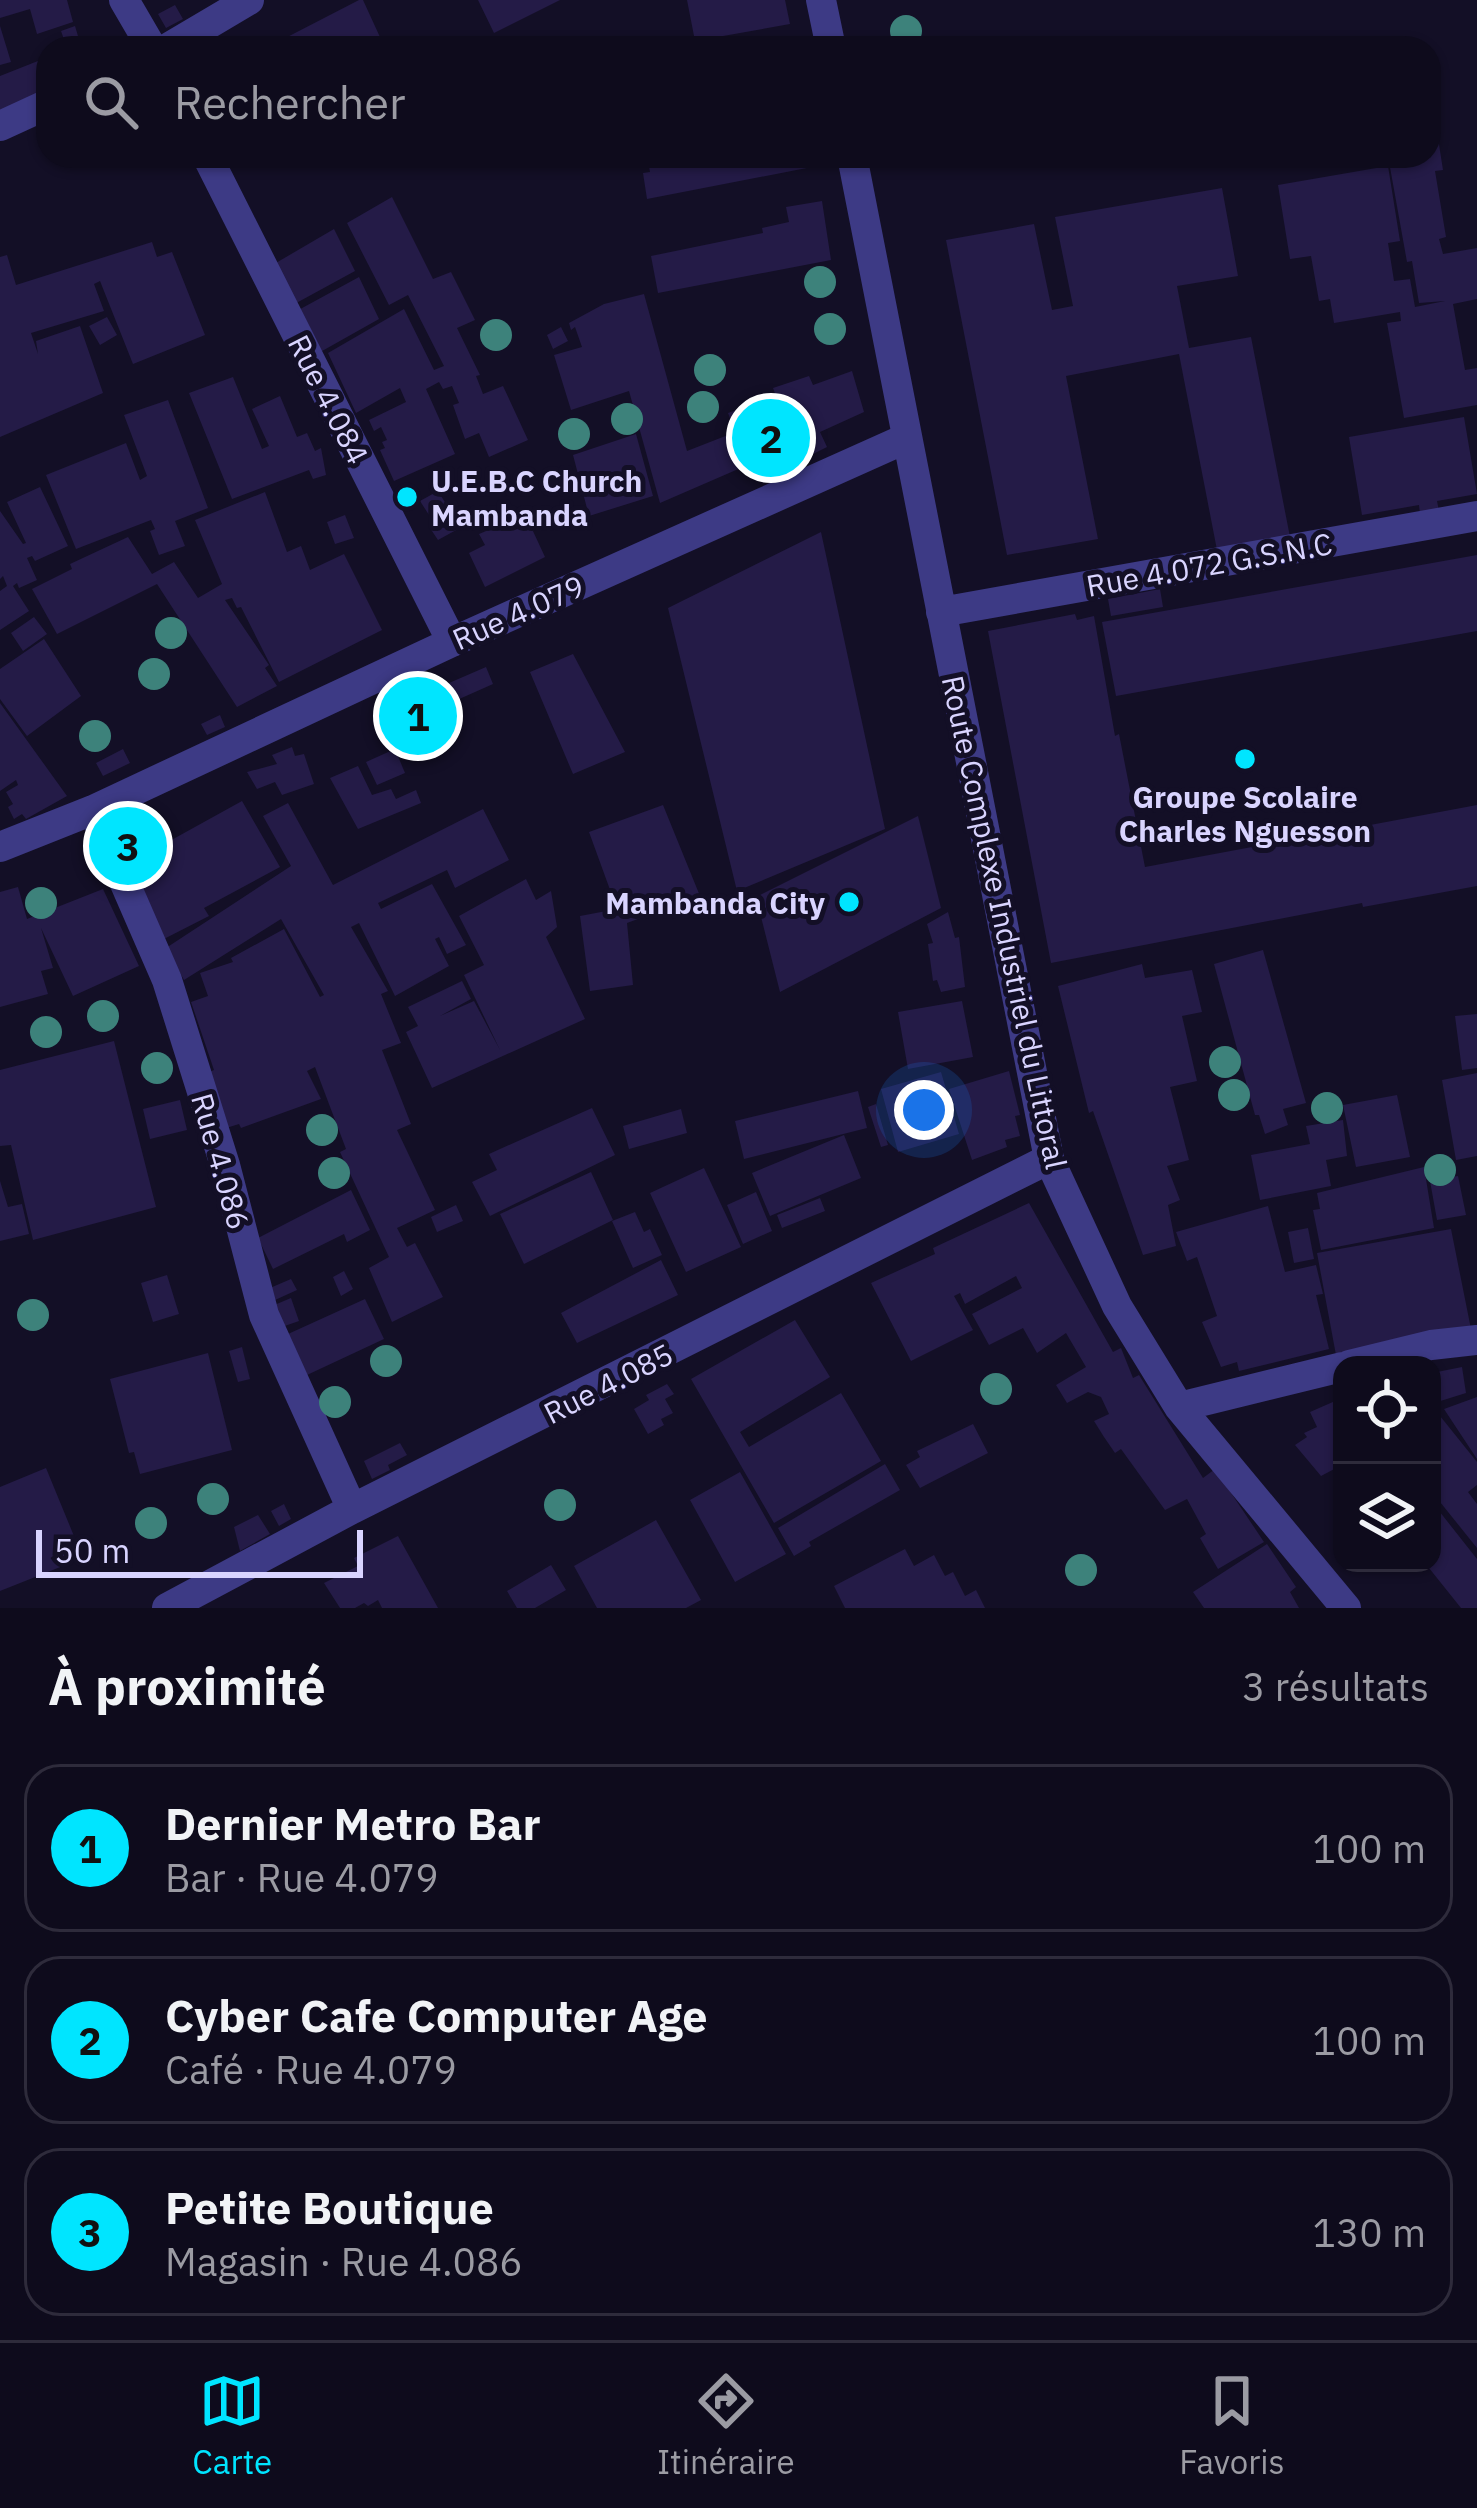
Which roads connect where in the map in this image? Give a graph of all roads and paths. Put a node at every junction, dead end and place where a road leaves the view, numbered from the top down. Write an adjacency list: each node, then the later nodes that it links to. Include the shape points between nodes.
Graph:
1 (124, 0): 4 (street)
2 (249, 0): 5 (street)
3 (821, 0): 6 (street)
4 (145, 36)
5 (188, 36)
6 (828, 36)
7 (36, 110): 8 (street)
8 (0, 126)
9 (213, 168): 14 (street, Rue 4.084)
10 (854, 168): 11 (street, Route Complexe Industriel du Littoral)
11 (907, 438): 13 (street, Route Complexe Industriel du Littoral); 14 (street, Rue 4.079)
12 (1477, 516): 13 (street, Rue 4.072 G.S.N.C)
13 (940, 612): 17 (street, Route Complexe Industriel du Littoral)
14 (452, 642): 15 (street, Rue 4.079)
15 (93, 810): 16 (street, Rue 4.079); 22 (street, Rue 4.086, via 167,980 263,1315)
16 (0, 847)
17 (1049, 1159): 21 (street, Route Complexe Industriel du Littoral, via 1118,1306); 22 (street, Rue 4.085)
18 (1477, 1340): 19 (street)
19 (1386, 1356)
20 (1333, 1369): 21 (street)
21 (1179, 1407): 24 (street, Route Complexe Industriel du Littoral)
22 (352, 1509): 23 (street, Rue 4.085)
23 (167, 1608)
24 (1346, 1608)

